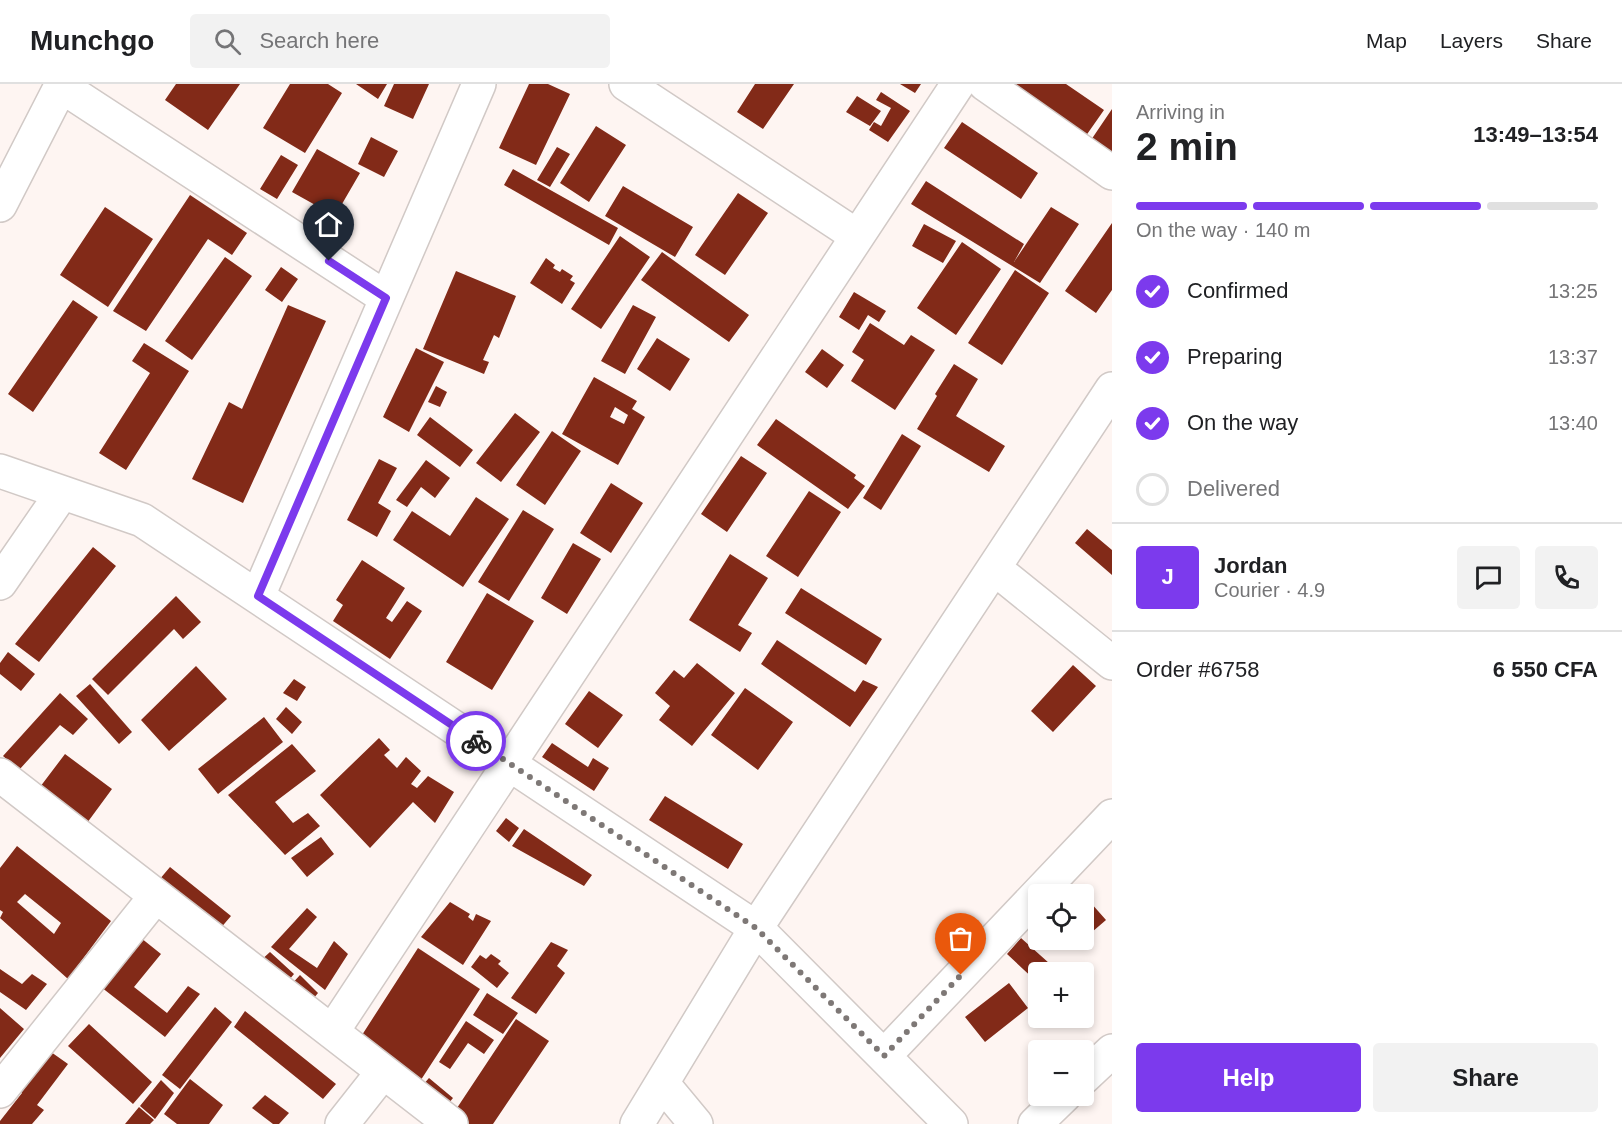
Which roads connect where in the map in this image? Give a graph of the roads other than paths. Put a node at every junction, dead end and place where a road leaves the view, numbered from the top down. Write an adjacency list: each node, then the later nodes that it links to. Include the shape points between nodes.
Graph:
1 (479, 84): 9 (street)
2 (626, 84): 8 (street)
3 (958, 84): 8 (street)
4 (985, 84): 6 (street)
5 (62, 85): 7 (street); 9 (street)
6 (1112, 173)
7 (0, 205)
8 (857, 236): 17 (street)
9 (386, 298): 15 (street)
10 (1112, 389): 13 (street)
11 (0, 471): 12 (street)
12 (62, 493): 14 (street); 15 (street, via 142,520)
13 (994, 568): 16 (street); 21 (street)
14 (0, 583)
15 (258, 596): 17 (street)
16 (1112, 663)
17 (508, 762): 21 (street); 22 (street)
18 (0, 775): 20 (street)
19 (1112, 816): 24 (street)
20 (156, 896): 22 (street); 28 (street)
21 (756, 928): 24 (street); 27 (street)
22 (332, 1032): 26 (street)
23 (1112, 1051): 25 (street)
24 (884, 1056): 34 (street)
25 (1094, 1068)
26 (383, 1072): 30 (street); 31 (street)
27 (662, 1083): 32 (street); 33 (street)
28 (0, 1091)
29 (1054, 1106): 35 (street)
30 (342, 1124)
31 (451, 1124)
32 (637, 1124)
33 (696, 1124)
34 (951, 1124)
35 (1035, 1124)

